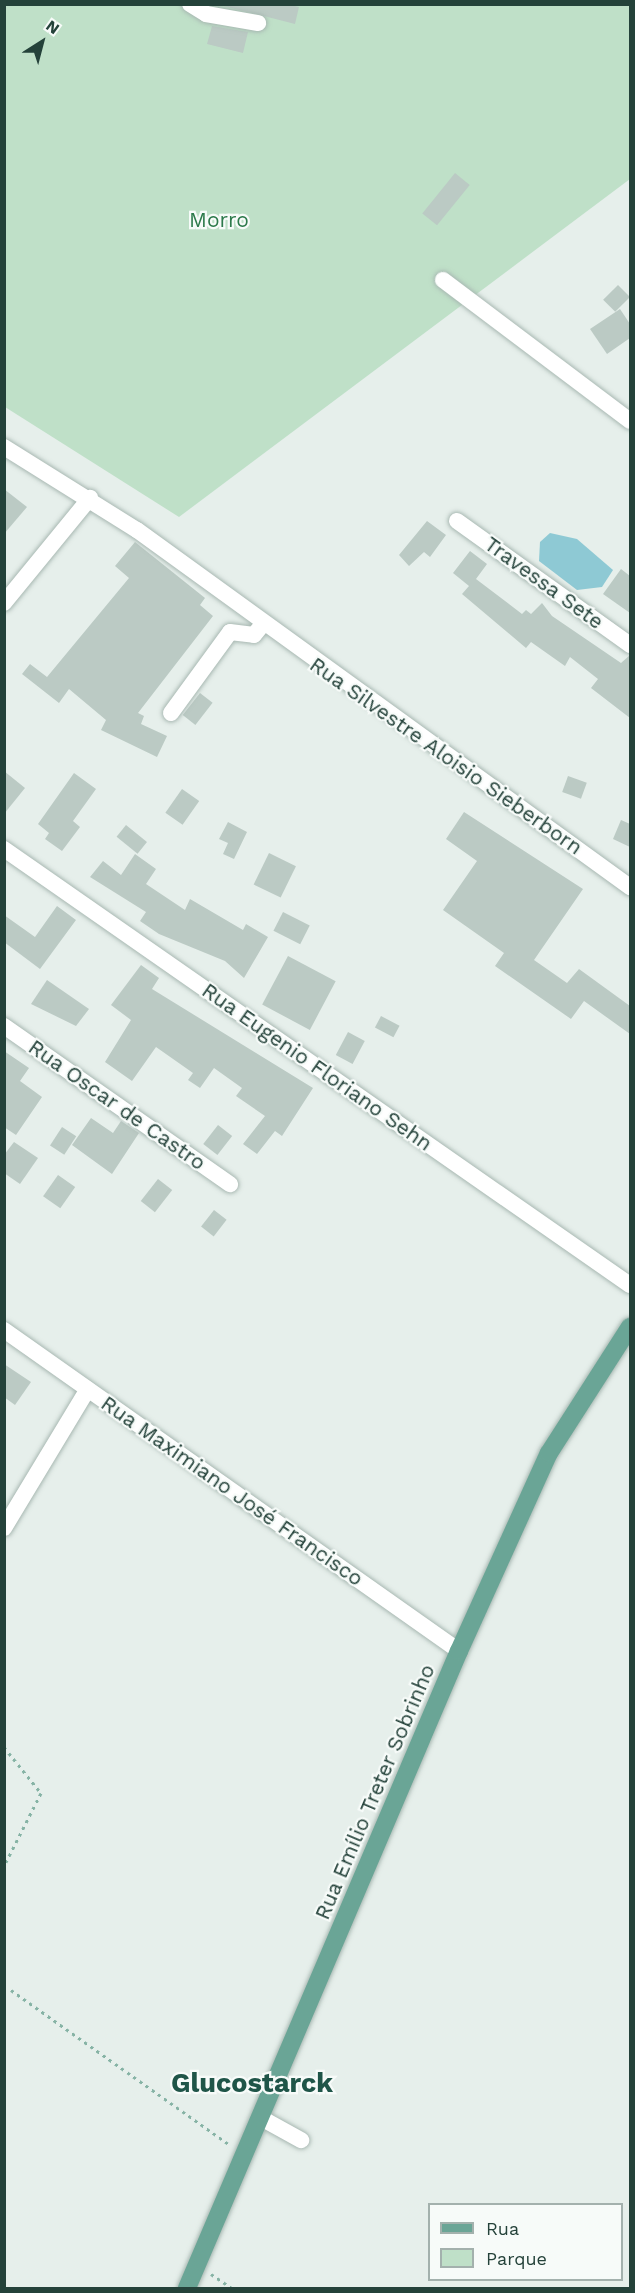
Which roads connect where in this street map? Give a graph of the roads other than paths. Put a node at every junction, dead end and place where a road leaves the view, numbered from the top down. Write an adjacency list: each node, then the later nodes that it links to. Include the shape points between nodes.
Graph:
1 (190, 4): 2 (street, via 206,14)
2 (258, 23)
3 (443, 280): 4 (street)
4 (630, 421)
5 (4, 447): 6 (street, Rua Silvestre Aloisio Sieberborn)
6 (90, 498): 8 (street); 9 (street, Rua Silvestre Aloisio Sieberborn)
7 (457, 521): 10 (street, Travessa Sete)
8 (4, 603)
9 (262, 625): 11 (street, via 254,635 238,629 230,632); 13 (street, Rua Silvestre Aloisio Sieberborn)
10 (630, 645)
11 (171, 713)
12 (6, 852): 16 (street, Rua Eugenio Floriano Sehn)
13 (630, 887)
14 (4, 1026): 15 (street, Rua Oscar de Castro)
15 (230, 1184)
16 (630, 1285)
17 (630, 1327): 21 (main road, Rua Emílio Treter Sobrinho, via 549,1453)
18 (4, 1330): 19 (street, Rua Maximiano José Francisco)
19 (88, 1389): 20 (street); 21 (street, Rua Maximiano José Francisco)
20 (4, 1528)
21 (459, 1651): 22 (main road, Rua Emílio Treter Sobrinho)
22 (261, 2118): 23 (street); 24 (main road, Rua Emílio Treter Sobrinho)
23 (301, 2140)
24 (187, 2289)

